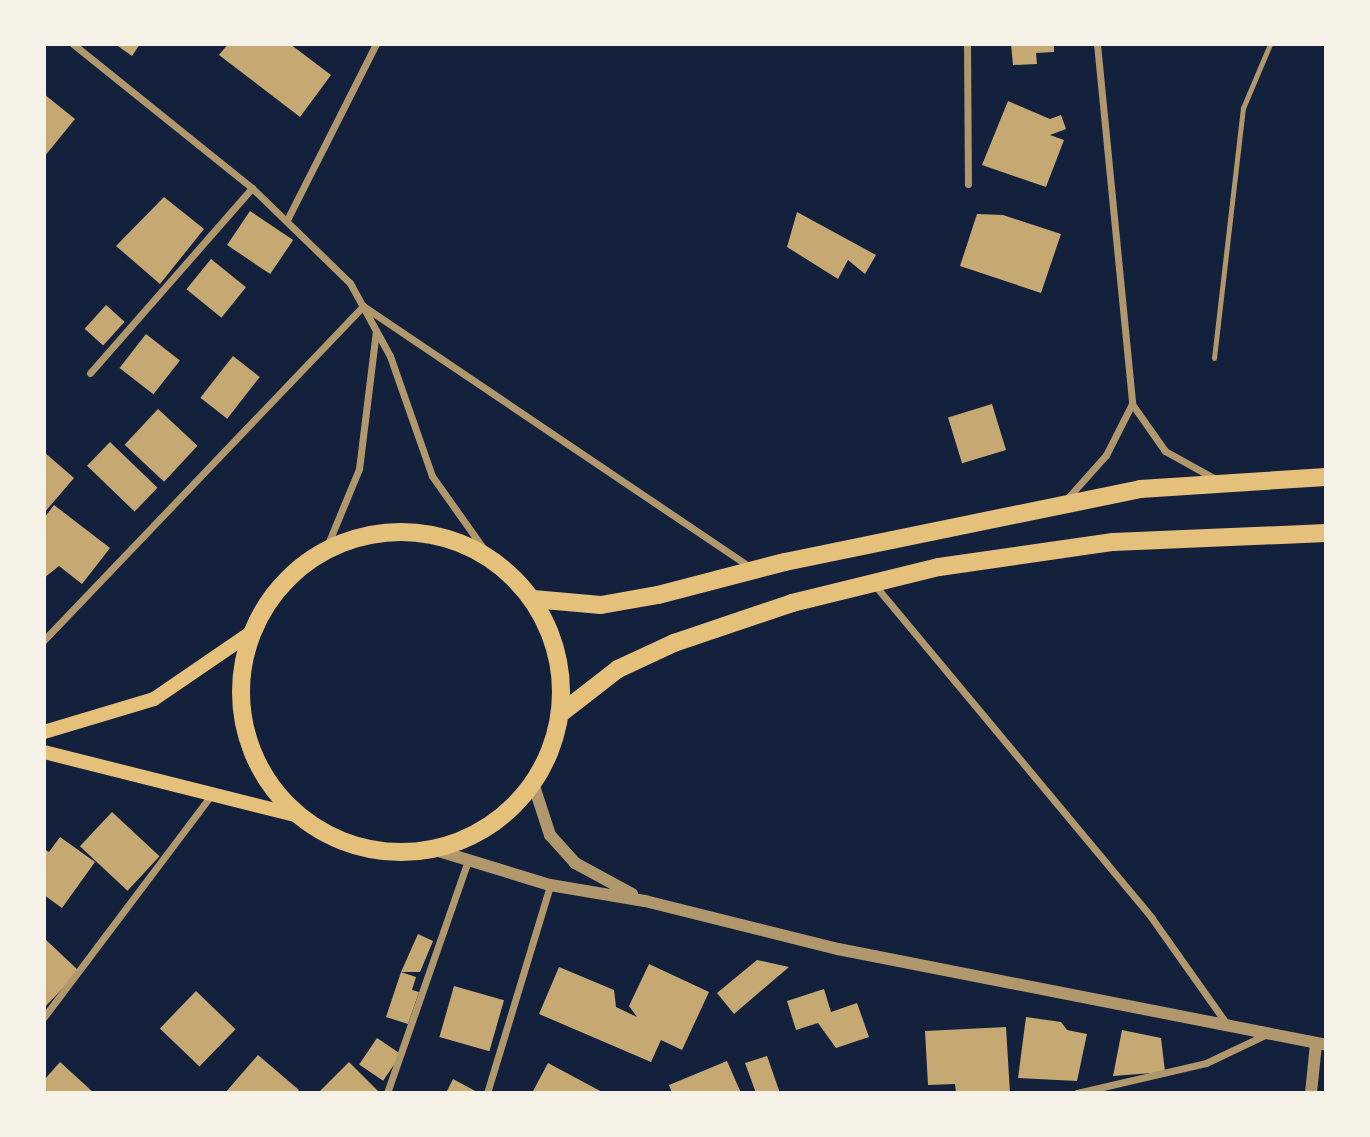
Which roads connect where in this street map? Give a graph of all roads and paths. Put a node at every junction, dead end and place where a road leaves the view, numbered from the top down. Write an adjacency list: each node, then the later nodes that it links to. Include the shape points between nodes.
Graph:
1 (73, 44): 7 (street)
2 (376, 44): 8 (street)
3 (967, 44): 6 (street)
4 (1097, 44): 13 (street)
5 (1270, 44): 11 (lane, via 1243,108)
6 (968, 184)
7 (252, 188): 8 (street); 12 (street)
8 (287, 220): 9 (street, via 323,251)
9 (363, 306): 10 (street); 20 (street); 24 (street)
10 (376, 330): 18 (street, via 361,458); 19 (street, via 432,476)
11 (1214, 358)
12 (90, 373)
13 (1132, 404): 15 (street, via 1165,451); 16 (street, via 1106,455)
14 (1326, 477): 15 (main road)
15 (1218, 481): 16 (main road)
16 (1065, 502): 20 (main road)
17 (1326, 533): 21 (main road, via 1113,542)
18 (325, 551): 19 (main road, via 365,535 408,531 451,539); 23 (main road, via 286,581)
19 (490, 558): 22 (main road)
20 (754, 570): 22 (main road, via 601,605)
21 (873, 583): 25 (main road, via 674,643 618,669); 36 (street, via 1151,917)
22 (533, 599): 25 (main road, via 552,635)
23 (252, 632): 26 (main road, via 154,699); 30 (main road, via 242,671 242,712 266,776)
24 (44, 640)
25 (561, 714): 28 (main road)
26 (44, 732)
27 (44, 752): 29 (main road)
28 (533, 783): 31 (main road, via 505,814 471,836); 34 (street, via 550,835 575,863)
29 (209, 798): 30 (main road); 35 (street)
30 (302, 817): 31 (main road, via 363,847)
31 (432, 849): 32 (street)
32 (468, 860): 33 (street); 39 (street)
33 (550, 885): 34 (street); 40 (street)
34 (645, 901): 36 (street, via 838,949)
35 (44, 1017)
36 (1229, 1027): 37 (street)
37 (1265, 1035): 38 (street); 41 (street, via 1206,1063)
38 (1321, 1044): 42 (street)
39 (387, 1093)
40 (487, 1093)
41 (1077, 1093)
42 (1311, 1093)

